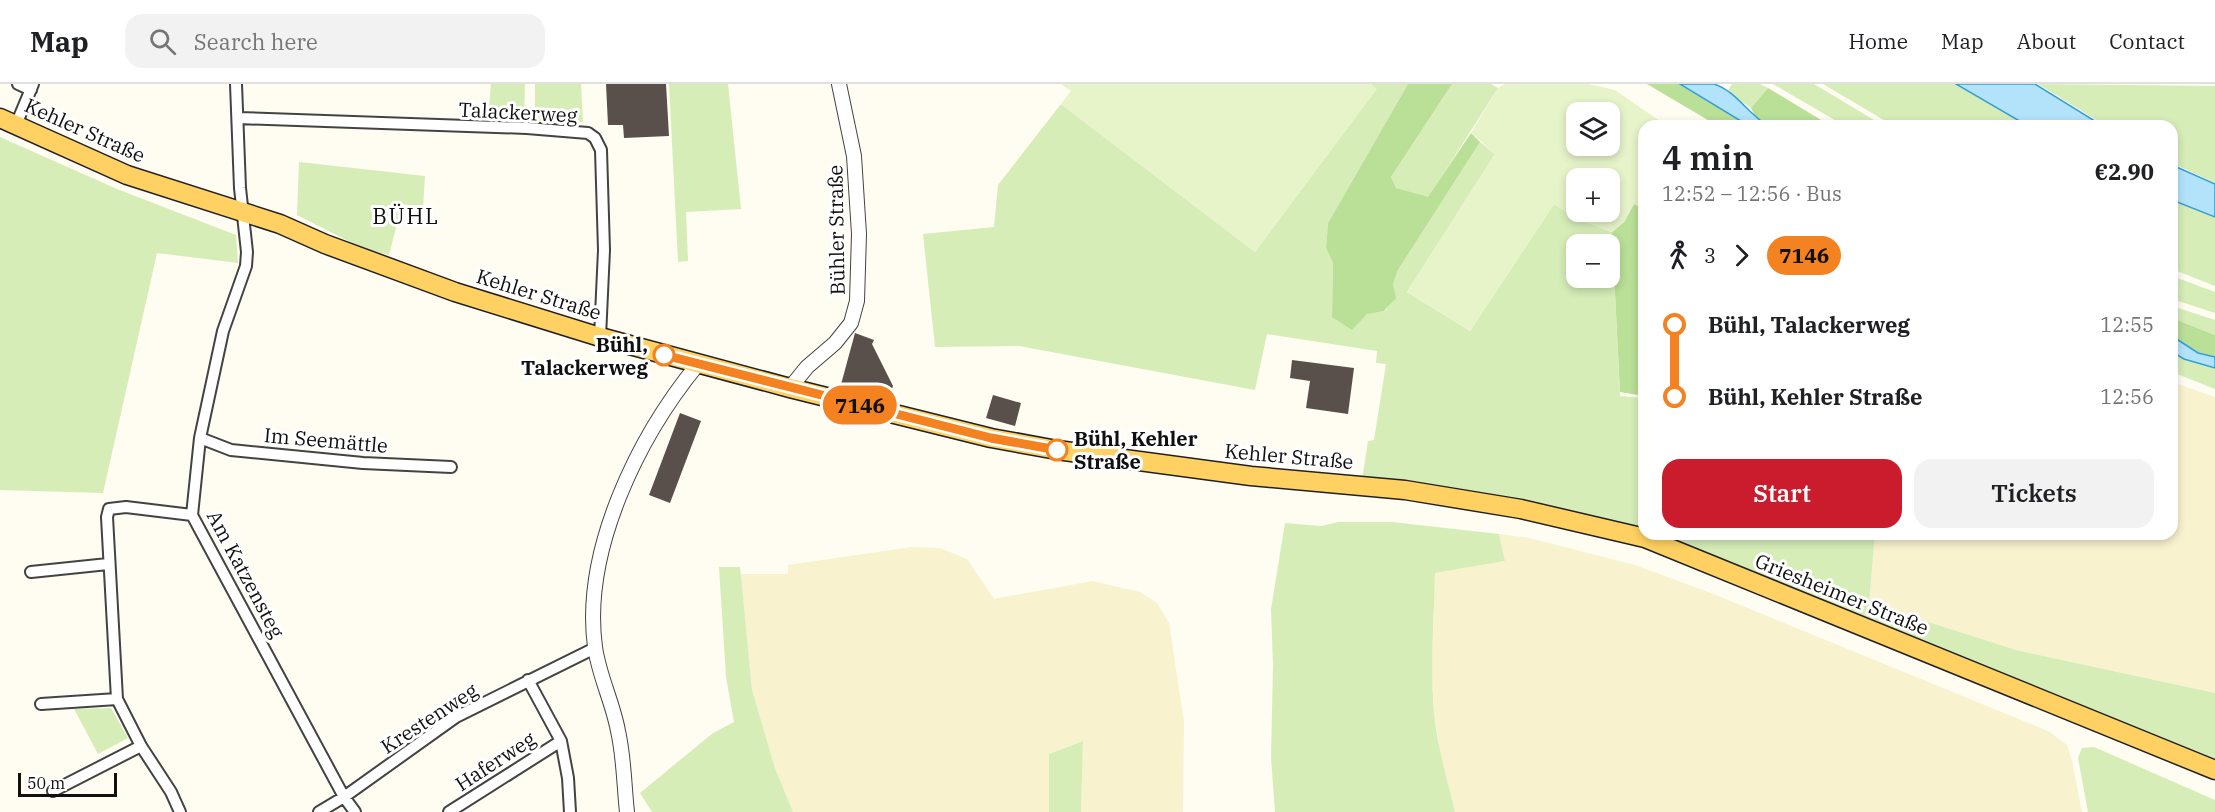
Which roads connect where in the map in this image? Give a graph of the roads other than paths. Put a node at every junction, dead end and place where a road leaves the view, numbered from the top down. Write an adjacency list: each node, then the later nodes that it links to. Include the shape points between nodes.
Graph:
1 (18, 84): 4 (street, Kehler Straße)
2 (236, 84): 5 (street, Am Katzensteg)
3 (839, 84): 10 (street, Bühler Straße, via 854,156 859,234 857,301 851,323)
4 (32, 87): 6 (street)
5 (238, 118): 7 (street, Am Katzensteg); 8 (street, Talackerweg, via 588,133 601,150 604,250)
6 (8, 121): 7 (main road, Kehler Straße, via 127,175)
7 (242, 212): 8 (main road, Kehler Straße, via 455,292); 11 (street, Am Katzensteg, via 246,266 223,331)
8 (600, 337): 9 (main road, Kehler Straße)
9 (698, 364): 10 (main road, Kehler Straße); 19 (street, via 644,444 604,539 595,591)
10 (790, 388): 13 (main road, Kehler Straße, via 991,438 1057,450 1209,471)
11 (200, 438): 12 (street, Im Seemättle, via 231,450); 14 (street, Am Katzensteg)
12 (451, 467)
13 (1405, 490): 15 (main road, Griesheimer Straße, via 1521,509)
14 (192, 515): 17 (street, via 126,507 109,509); 27 (street, Am Katzensteg)
15 (1638, 536)
16 (1650, 540): 25 (main road, Griesheimer Straße)
17 (108, 564): 18 (street); 21 (street)
18 (31, 572)
19 (595, 648): 20 (street, Krestenweg); 33 (street, via 618,731)
20 (528, 680): 23 (street); 27 (street, Krestenweg, via 456,717)
21 (117, 699): 22 (street); 24 (street)
22 (41, 704)
23 (561, 741): 31 (street, Haferweg); 32 (street)
24 (141, 746): 26 (street); 28 (street)
25 (2215, 770)
26 (53, 791)
27 (344, 797): 29 (street, Krestenweg); 30 (street, Am Katzensteg)
28 (180, 812)
29 (319, 812)
30 (355, 812)
31 (449, 812)
32 (570, 812)
33 (627, 812)

